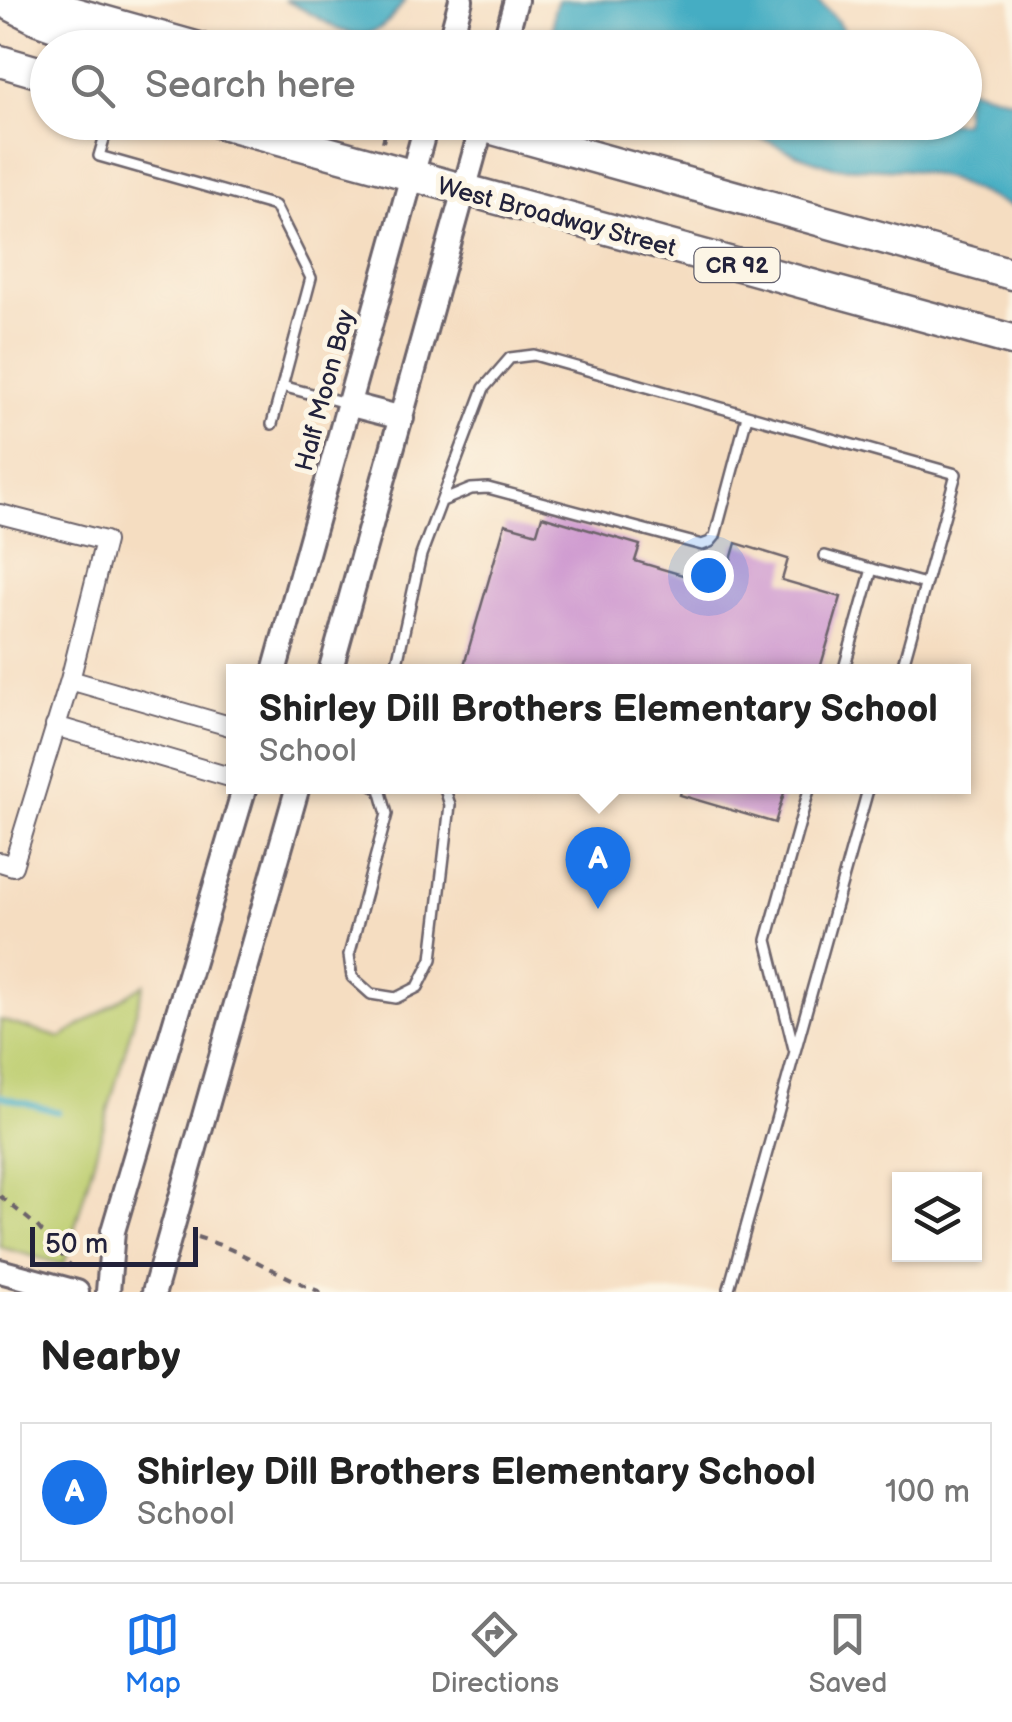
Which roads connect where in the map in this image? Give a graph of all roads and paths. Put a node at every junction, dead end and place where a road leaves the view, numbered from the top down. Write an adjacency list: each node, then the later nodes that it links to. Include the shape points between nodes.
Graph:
1 (0, 0): 5 (main road)
2 (28, 0): 6 (main road)
3 (461, 0): 7 (street)
4 (516, 0): 8 (street)
5 (70, 30)
6 (135, 30)
7 (453, 30)
8 (508, 30)
9 (0, 61): 10 (main road)
10 (30, 69)
11 (104, 140): 20 (lane, via 99,156 275,206 311,278)
12 (281, 140): 16 (main road, West Broadway Street / CR 92)
13 (422, 140): 16 (street, Half Moon Bay)
14 (475, 140): 17 (street)
15 (535, 140): 18 (main road, CR 92)
16 (411, 177): 17 (main road, West Broadway Street / CR 92); 21 (street, Half Moon Bay)
17 (464, 191): 19 (main road, West Broadway Street / CR 92); 23 (street)
18 (1012, 274)
19 (1012, 340)
20 (282, 386): 21 (lane); 24 (lane)
21 (348, 404): 23 (street); 30 (street, Half Moon Bay)
22 (747, 416): 25 (lane, via 534,355 510,358 484,388); 25 (lane, via 710,542 488,488); 29 (lane, via 956,474)
23 (402, 418): 31 (street)
24 (272, 424)
25 (442, 501): 32 (lane)
26 (0, 514): 35 (street, via 105,542)
27 (824, 556): 28 (lane)
28 (872, 569): 29 (lane); 33 (lane)
29 (925, 584): 34 (lane)
30 (276, 664)
31 (332, 664)
32 (397, 664)
33 (845, 664)
34 (902, 664)
35 (70, 680): 36 (street); 37 (street)
36 (226, 725)
37 (55, 726): 38 (street); 45 (street)
38 (226, 776)
39 (242, 794): 51 (street, via 113,1231)
40 (296, 794): 52 (street)
41 (381, 794): 42 (lane, via 386,814 349,954 352,977 371,994 396,998 418,987 432,959)
42 (447, 794)
43 (808, 794): 46 (lane, via 766,940)
44 (866, 794): 46 (lane)
45 (7, 864)
46 (795, 1051): 54 (lane)
47 (0, 1196): 50 (path, via 37,1226)
48 (197, 1236): 53 (path)
49 (0, 1271): 50 (street)
50 (76, 1282)
51 (108, 1292)
52 (154, 1292)
53 (320, 1292)
54 (728, 1292)

